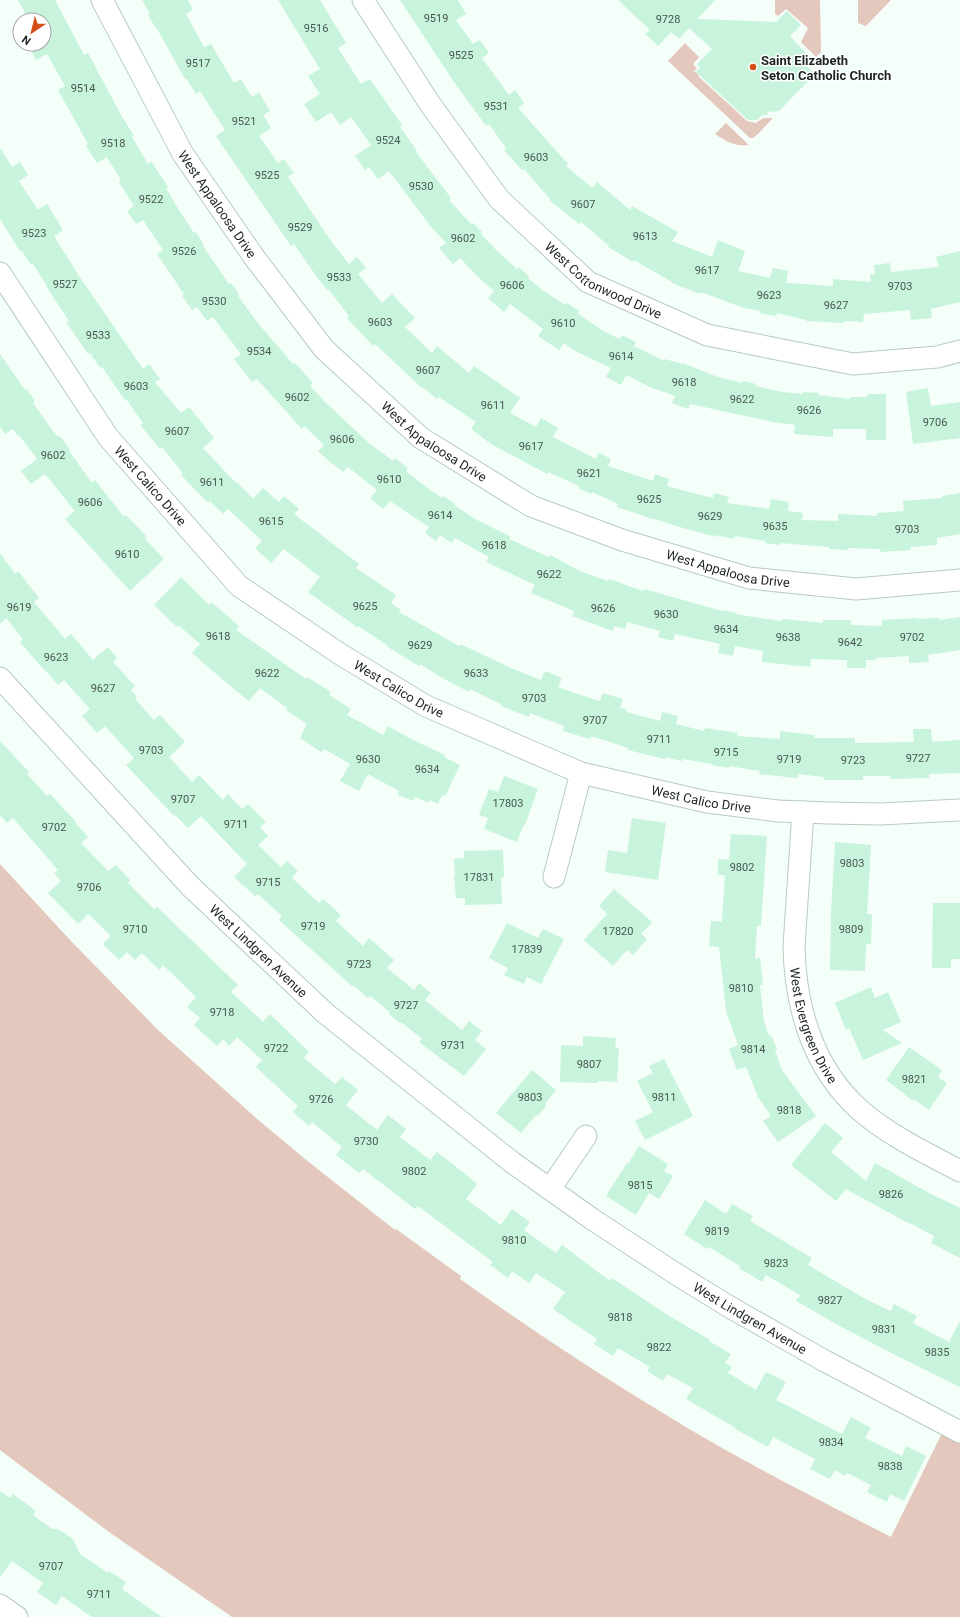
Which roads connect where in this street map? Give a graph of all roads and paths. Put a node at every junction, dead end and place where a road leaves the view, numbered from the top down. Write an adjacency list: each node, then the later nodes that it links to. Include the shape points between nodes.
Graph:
1 (102, 0): 5 (street, West Appaloosa Drive, via 183,154 254,257 324,349 421,438 531,506 622,540 749,578 856,589)
2 (363, 0): 4 (street, West Cottonwood Drive, via 430,104 499,199 588,282 707,335 853,364 937,357)
3 (0, 274): 7 (street, West Calico Drive, via 108,437 239,586 340,654 426,706)
4 (960, 351)
5 (960, 580)
6 (0, 678): 13 (street, West Lindgren Avenue, via 190,886 319,1007 513,1163)
7 (581, 772): 9 (street, West Calico Drive, via 707,802); 10 (street)
8 (960, 810): 9 (street, West Calico Drive, via 874,814)
9 (803, 812): 12 (street, West Evergreen Drive, via 794,967 800,1006 812,1043 832,1078 860,1110 893,1134)
10 (554, 876)
11 (586, 1136): 13 (street)
12 (960, 1171)
13 (550, 1189): 14 (street, West Lindgren Avenue, via 642,1252 741,1314)
14 (960, 1432)
15 (0, 1605): 16 (street)
16 (17, 1617)

